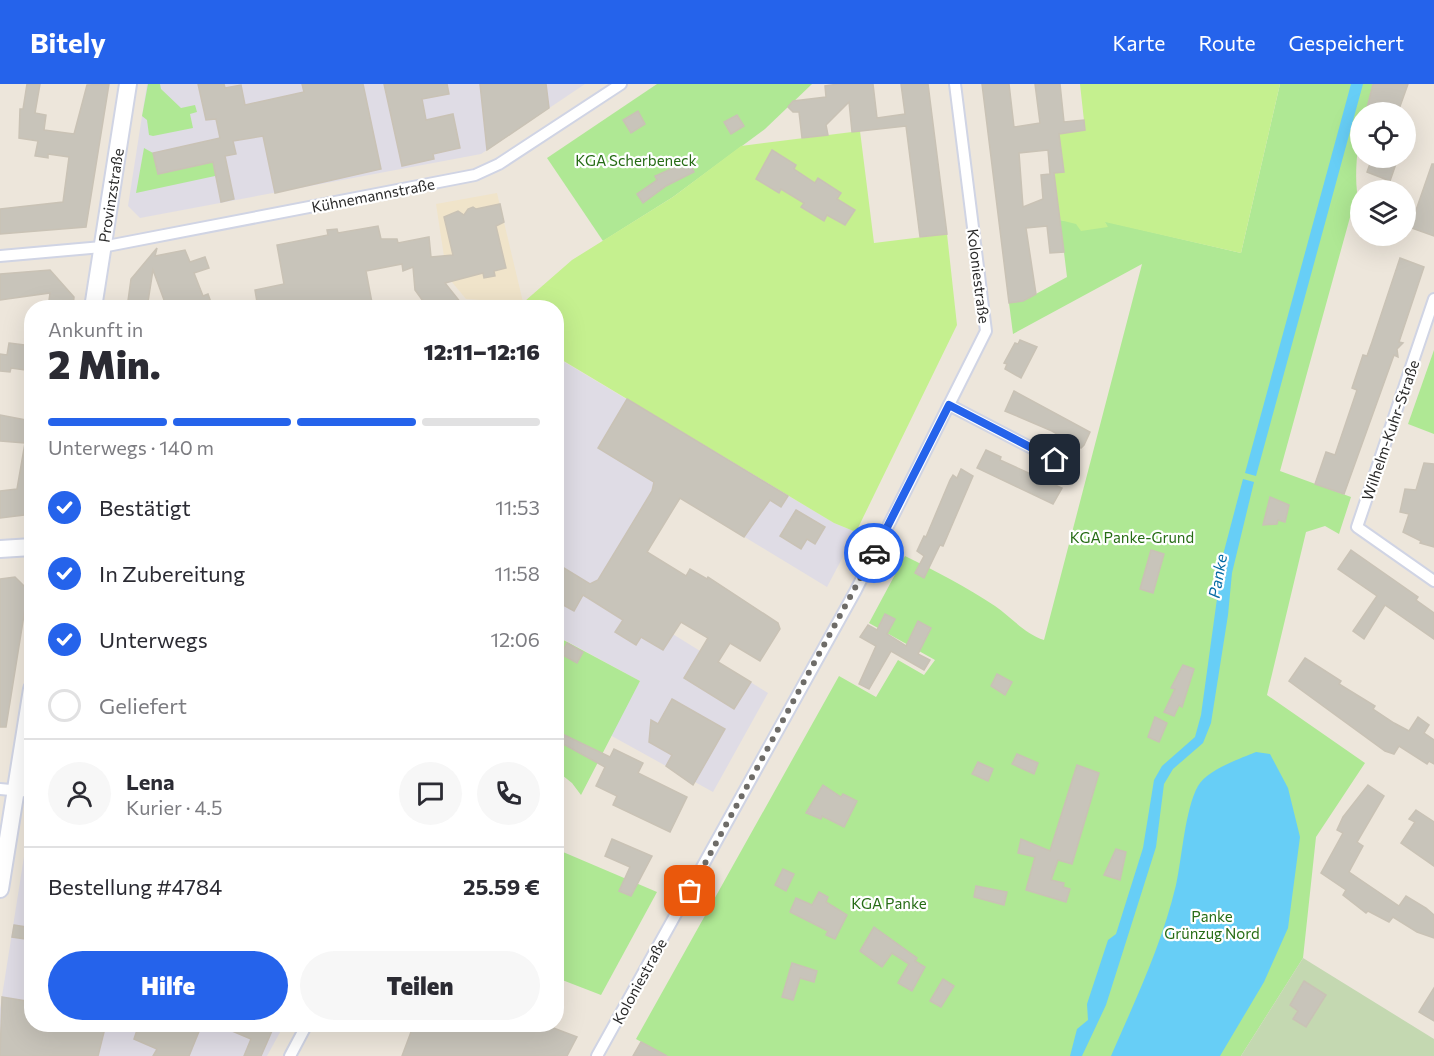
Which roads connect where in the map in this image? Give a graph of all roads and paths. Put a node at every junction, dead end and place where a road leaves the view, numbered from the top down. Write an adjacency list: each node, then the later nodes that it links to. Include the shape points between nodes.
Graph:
1 (128, 84): 4 (main road, Provinzstraße)
2 (621, 84): 4 (street, Kühnemannstraße, via 489,171)
3 (955, 84): 9 (street, Koloniestraße, via 986,331)
4 (102, 247): 5 (street, Kühnemannstraße); 7 (main road, Provinzstraße)
5 (0, 256)
6 (1434, 299): 8 (street, Wilhelm-Kuhr-Straße)
7 (94, 300)
8 (1430, 323): 13 (street, Wilhelm-Kuhr-Straße, via 1357,528)
9 (949, 405): 10 (street); 19 (street, Koloniestraße, via 856,590)
10 (1055, 460)
11 (24, 548): 12 (main road)
12 (0, 549)
13 (1434, 581)
14 (24, 740): 15 (main road)
15 (16, 791): 16 (main road)
16 (0, 889)
17 (303, 1032): 18 (street)
18 (290, 1056)
19 (597, 1056)

